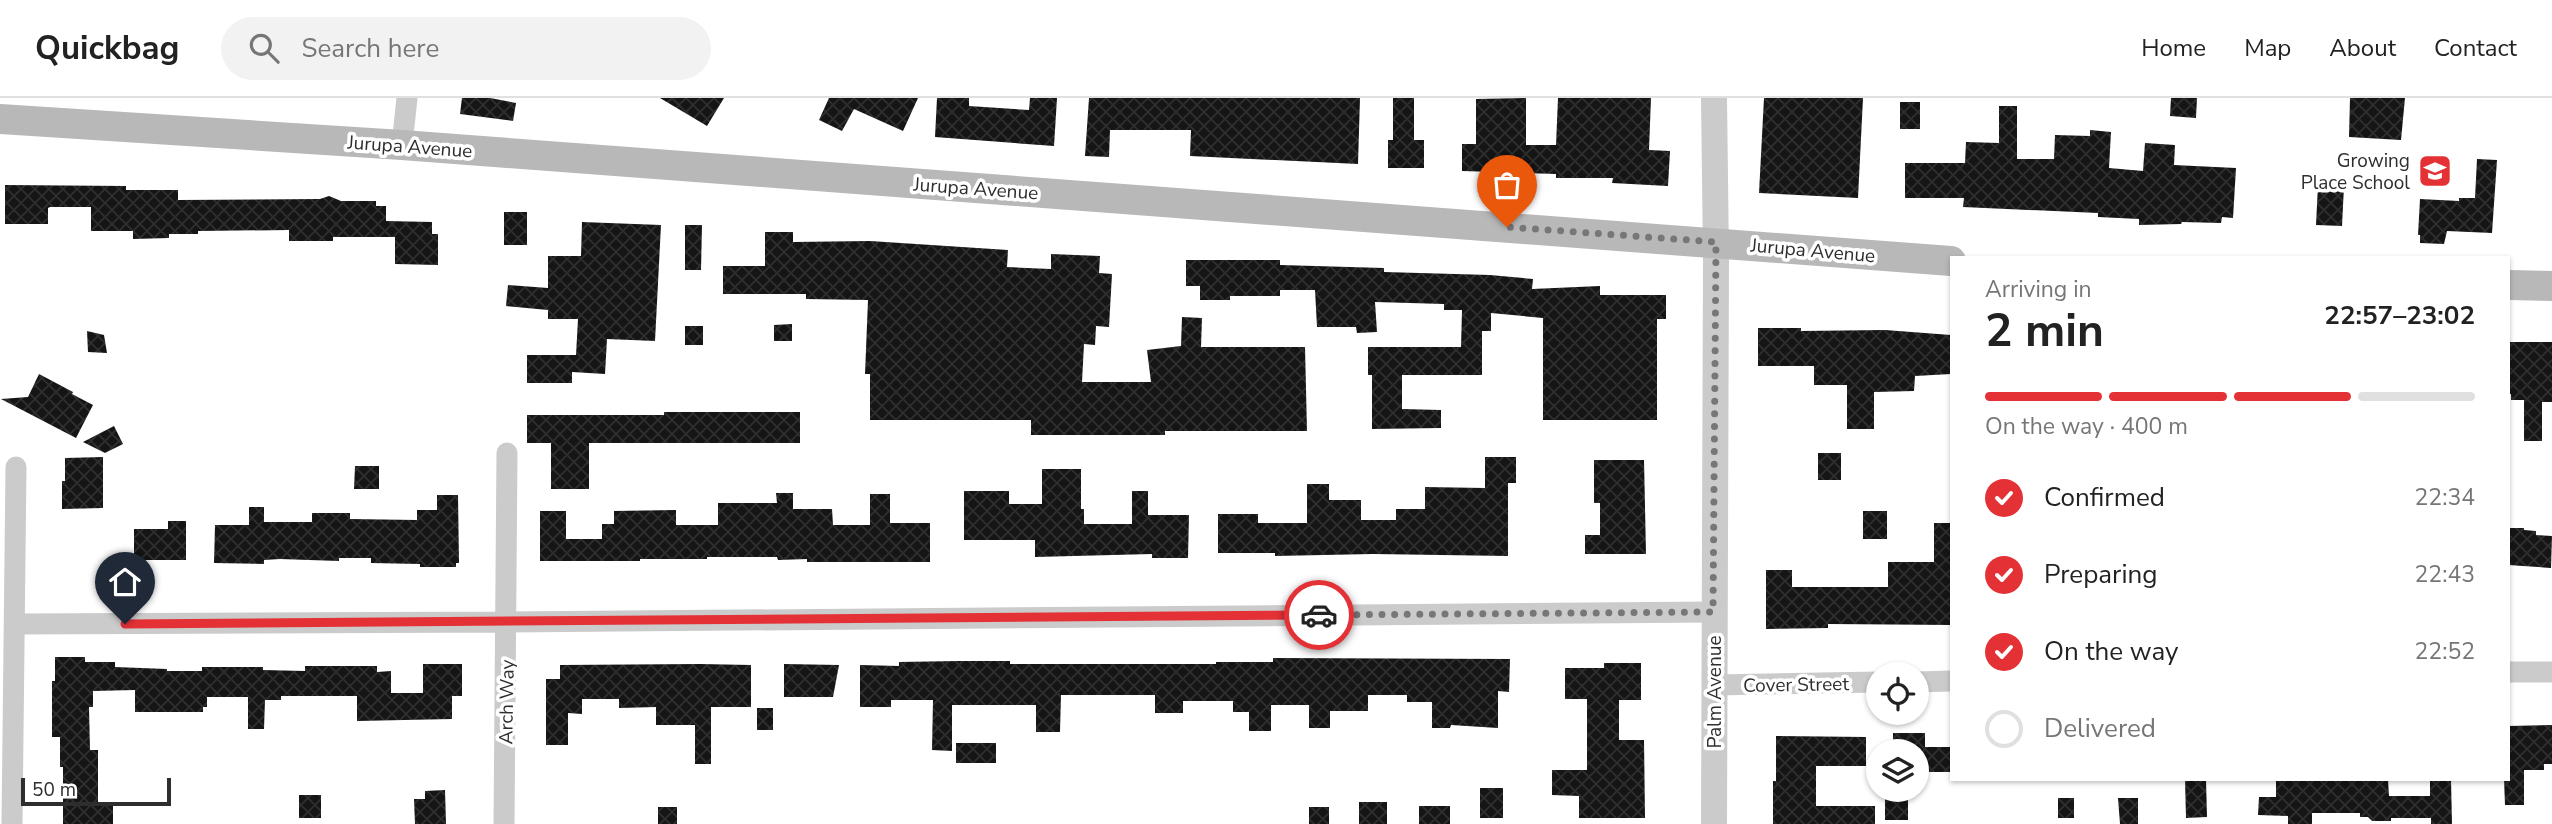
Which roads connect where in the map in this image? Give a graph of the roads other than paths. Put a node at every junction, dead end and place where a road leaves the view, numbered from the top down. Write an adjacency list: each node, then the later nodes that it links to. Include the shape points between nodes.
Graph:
1 (407, 98): 4 (street)
2 (1714, 98): 5 (street, Palm Avenue)
3 (0, 119): 4 (main road, Jurupa Avenue)
4 (402, 145): 5 (main road, Jurupa Avenue)
5 (1716, 242): 6 (main road, Jurupa Avenue); 11 (street, Palm Avenue)
6 (1950, 261)
7 (2510, 285): 8 (main road)
8 (2552, 286)
9 (507, 453): 12 (street, Arch Way)
10 (16, 467): 13 (street)
11 (1713, 612): 12 (street); 19 (street, Palm Avenue)
12 (506, 622): 13 (street); 21 (street, Arch Way)
13 (16, 624): 20 (street)
14 (2510, 672): 15 (street)
15 (2552, 672)
16 (1950, 681): 18 (street)
17 (1866, 682): 19 (street, Cover Street)
18 (1929, 682)
19 (1714, 685): 22 (street, Palm Avenue)
20 (12, 824)
21 (504, 824)
22 (1714, 824)

